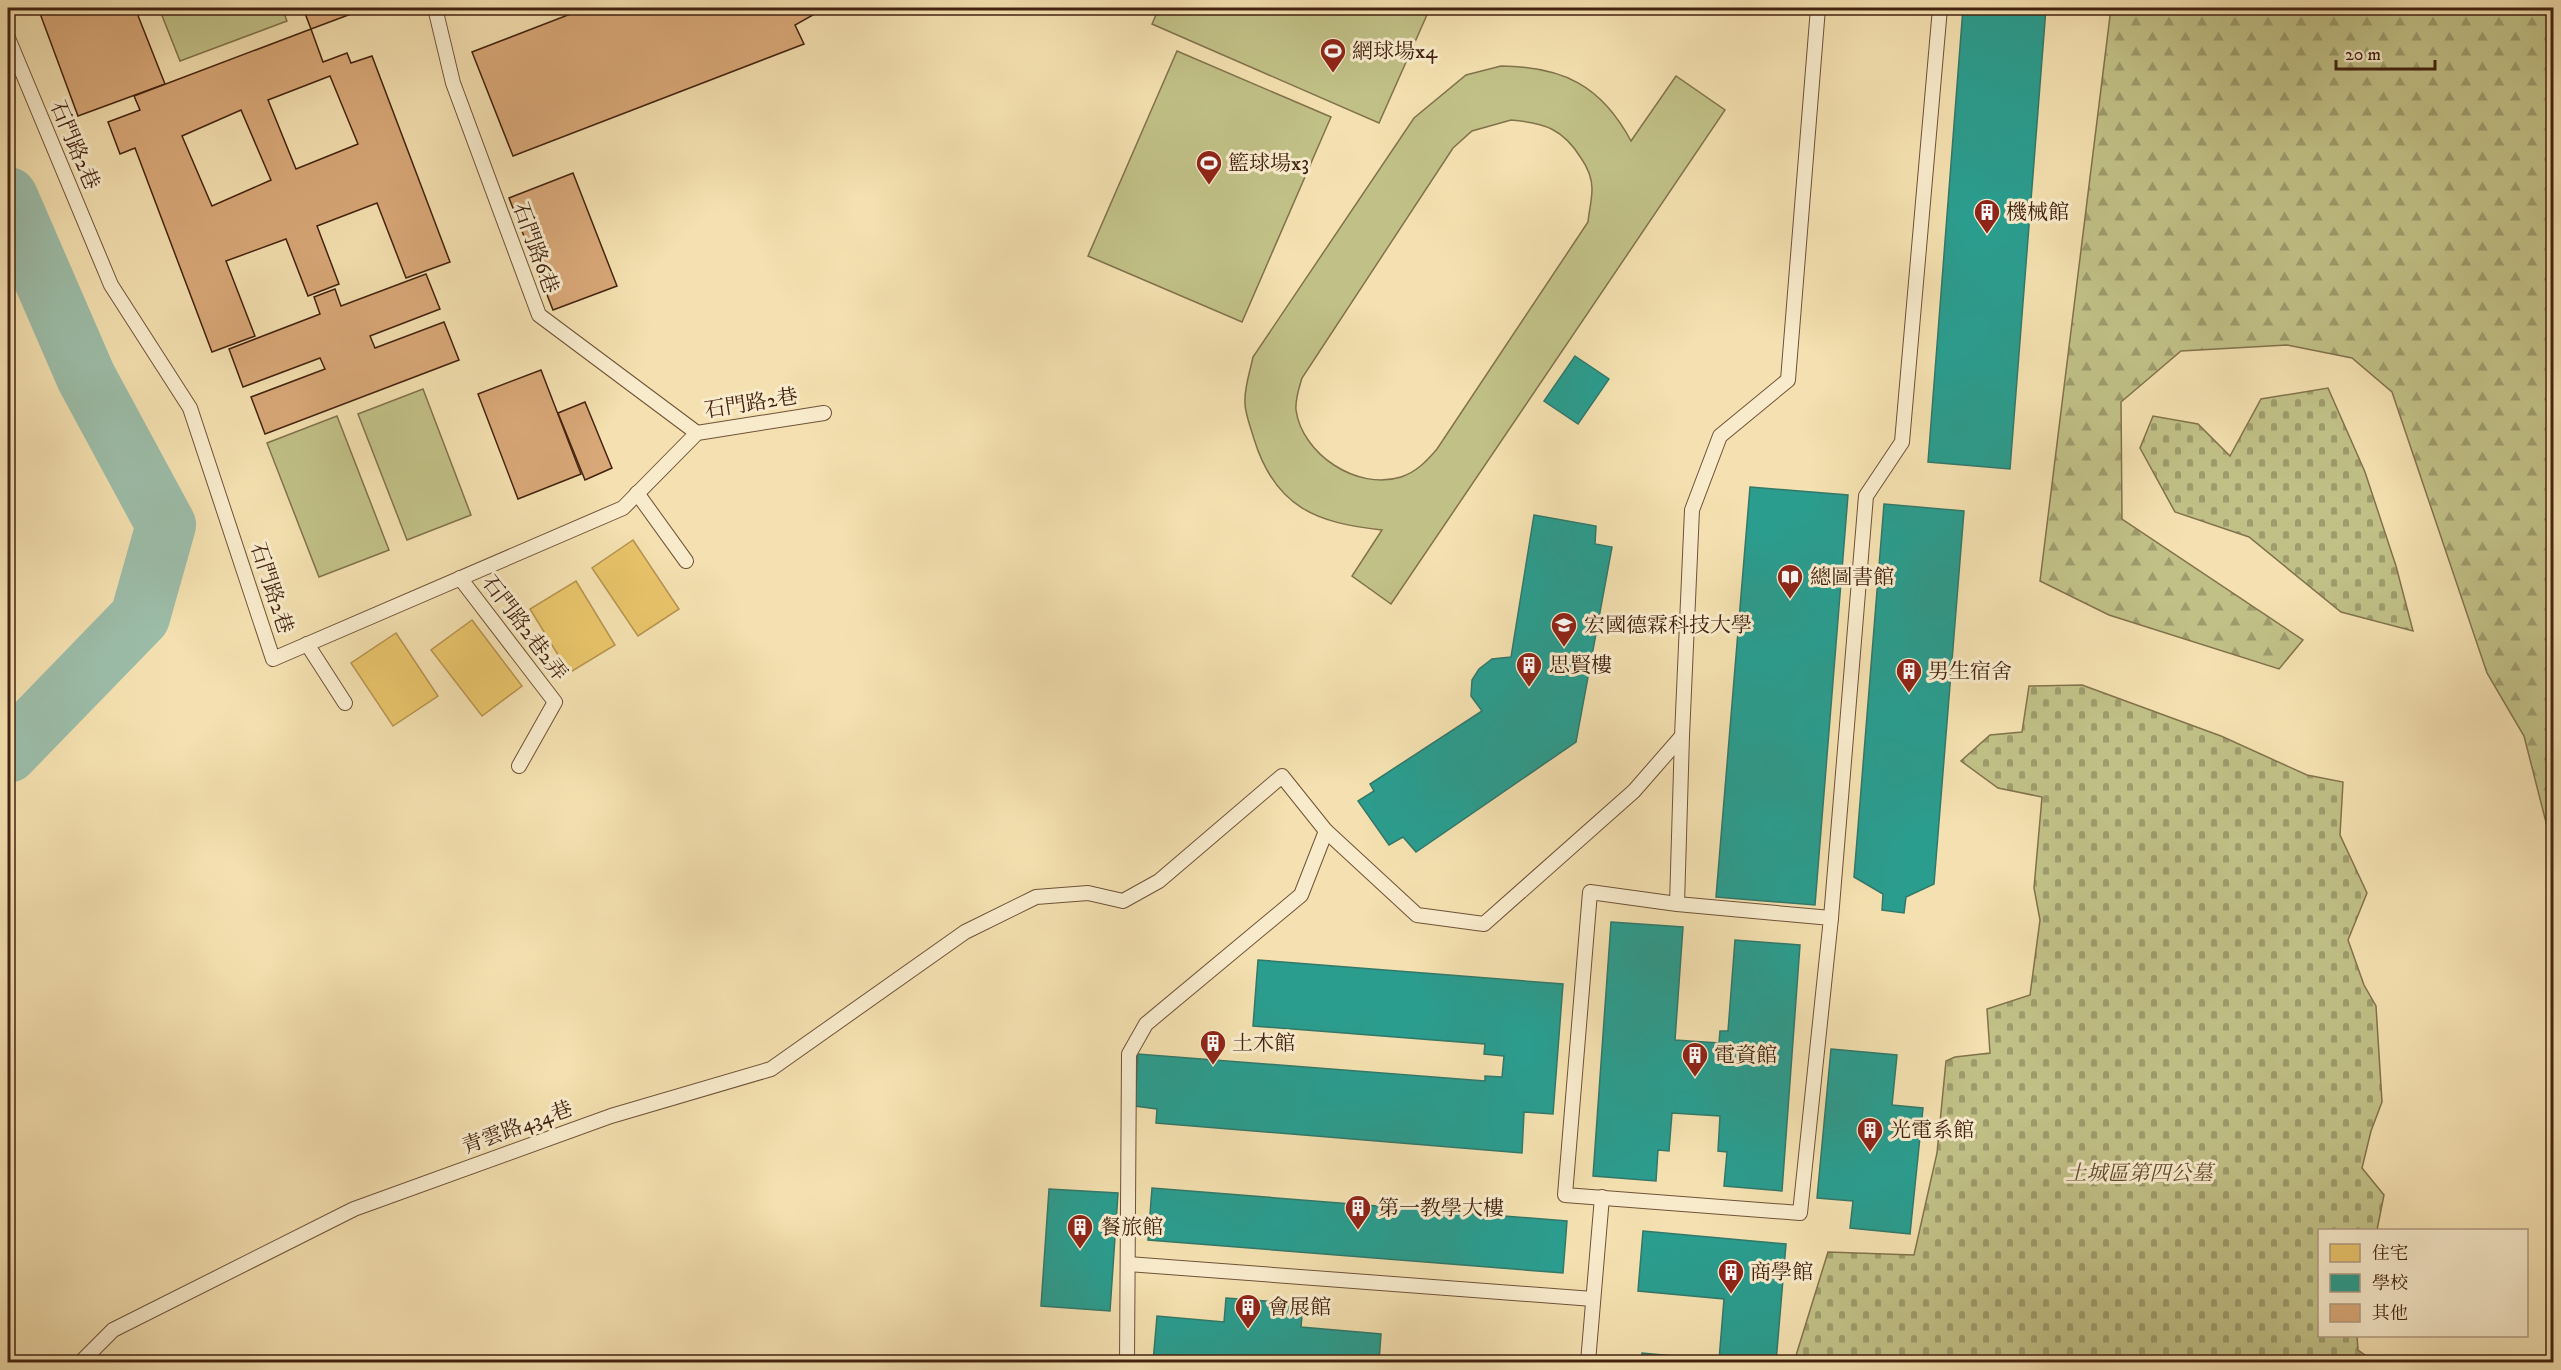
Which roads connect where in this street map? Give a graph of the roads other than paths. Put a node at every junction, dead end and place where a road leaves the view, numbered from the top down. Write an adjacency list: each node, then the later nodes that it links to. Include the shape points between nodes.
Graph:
1 (435, 8): 6 (lane, 石門路6巷, via 453,83 539,315)
2 (1818, 8): 12 (lane, via 1788,380 1720,436 1692,510)
3 (1940, 8): 16 (lane, via 1902,442 1866,496)
4 (8, 38): 10 (lane, 石門路2巷, via 111,285 190,408 273,658)
5 (824, 413): 6 (lane, 石門路2巷)
6 (697, 433): 7 (lane, 石門路2巷)
7 (637, 493): 8 (lane); 9 (lane, 石門路2巷, via 623,507)
8 (686, 561)
9 (460, 578): 10 (lane, 石門路2巷); 13 (lane, 石門路2巷2弄, via 555,702)
10 (306, 644): 11 (lane)
11 (345, 703)
12 (1682, 736): 14 (lane, via 1634,792 1484,924 1418,915); 15 (lane)
13 (519, 766)
14 (1326, 831): 18 (lane, via 1302,895 1146,1024 1129,1054); 20 (lane, 青雲路434巷, via 1282,776 1159,881 1124,901 1088,893 1036,897 964,932 771,1069 611,1116 354,1209 113,1330)
15 (1677, 904): 16 (lane); 17 (lane, via 1590,892 1565,1194)
16 (1832, 918): 17 (lane, via 1800,1213)
17 (1602, 1197): 19 (lane)
18 (1128, 1264): 19 (lane); 21 (lane)
19 (1593, 1299): 22 (lane)
20 (81, 1362)
21 (1127, 1362)
22 (1588, 1362)

